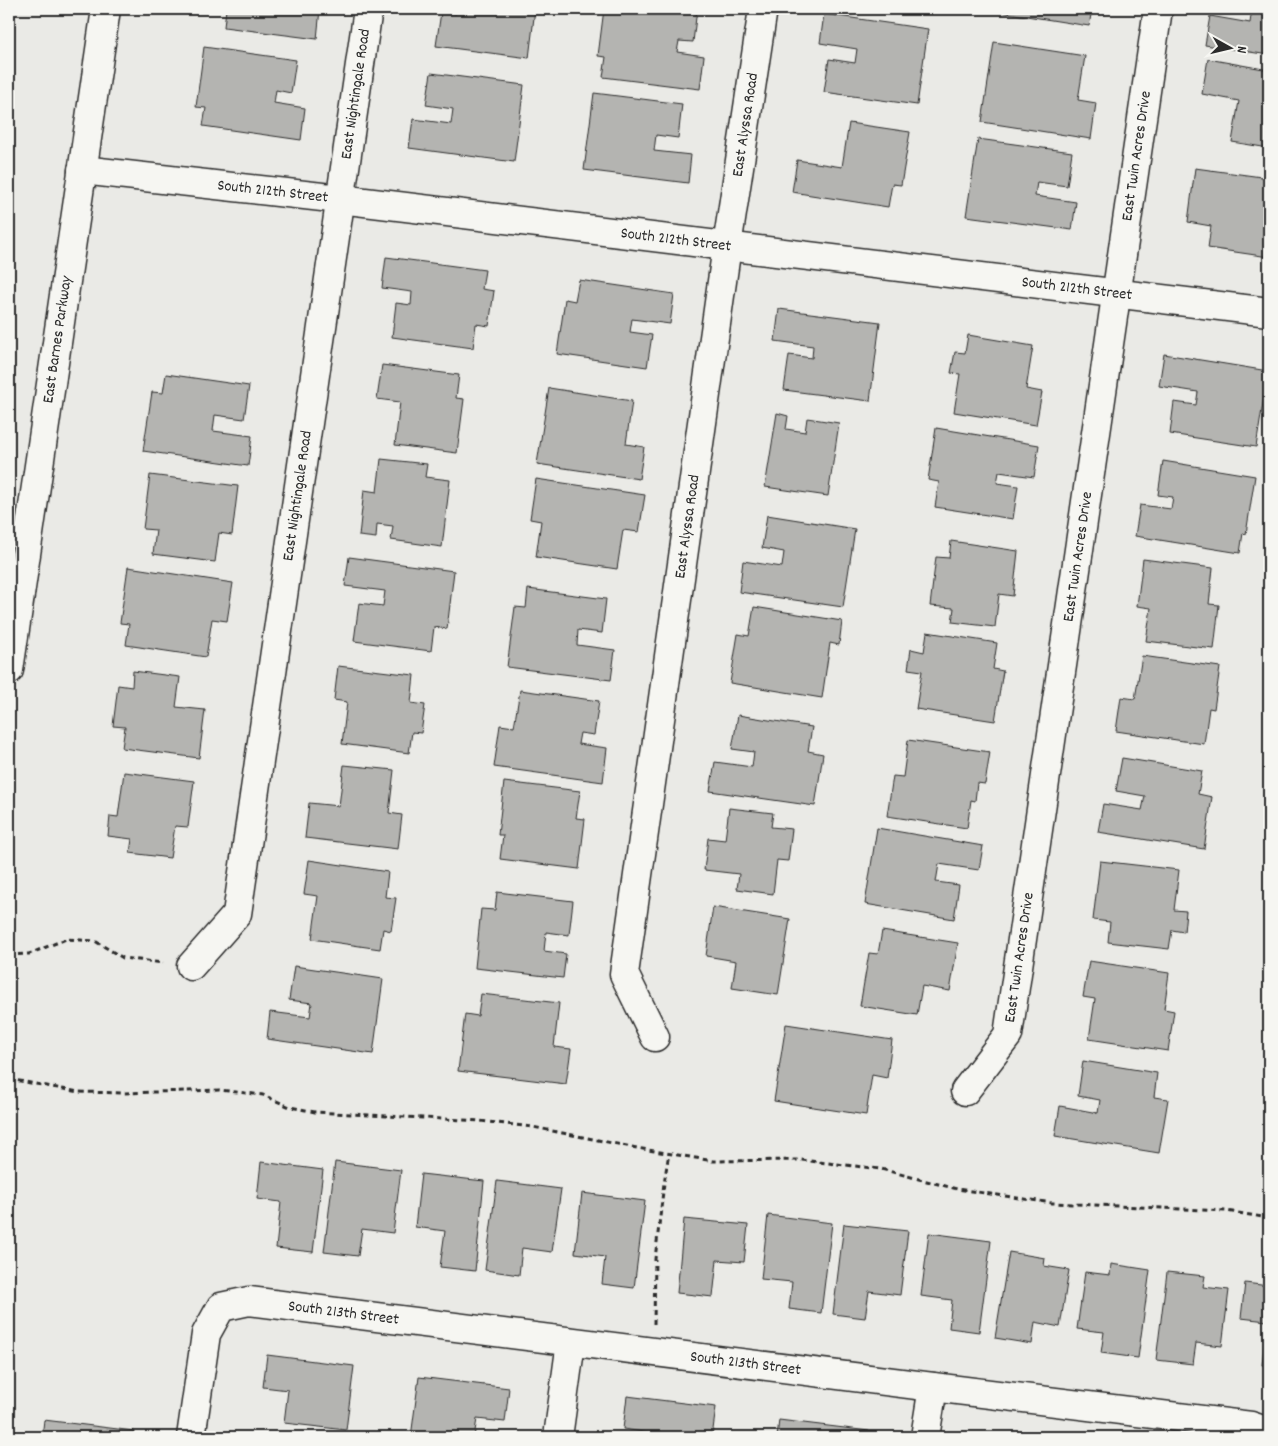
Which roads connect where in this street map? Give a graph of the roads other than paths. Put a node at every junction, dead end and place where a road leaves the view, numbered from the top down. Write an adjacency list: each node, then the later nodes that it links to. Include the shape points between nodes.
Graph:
1 (106, 9): 5 (street, East Barnes Parkway)
2 (368, 9): 6 (street, East Nightingale Road)
3 (763, 9): 7 (street, East Alyssa Road)
4 (1158, 9): 8 (street, East Twin Acres Drive)
5 (82, 170): 6 (street, South 212th Street); 10 (street, East Barnes Parkway)
6 (340, 199): 7 (street, South 212th Street); 11 (street, East Nightingale Road, via 237,914)
7 (727, 246): 8 (street, South 212th Street); 12 (street, East Alyssa Road, via 624,974)
8 (1117, 294): 9 (street, South 212th Street); 13 (street, East Twin Acres Drive, via 1008,1035)
9 (1269, 312)
10 (9, 670)
11 (191, 966)
12 (655, 1037)
13 (964, 1090)
14 (572, 1342): 15 (street, South 213th Street); 17 (street, South 213th Street, via 249,1301 221,1307 206,1334); 18 (street)
15 (933, 1387): 16 (street, South 213th Street, via 1251,1426); 19 (street)
16 (1269, 1432)
17 (191, 1437)
18 (558, 1437)
19 (925, 1437)

